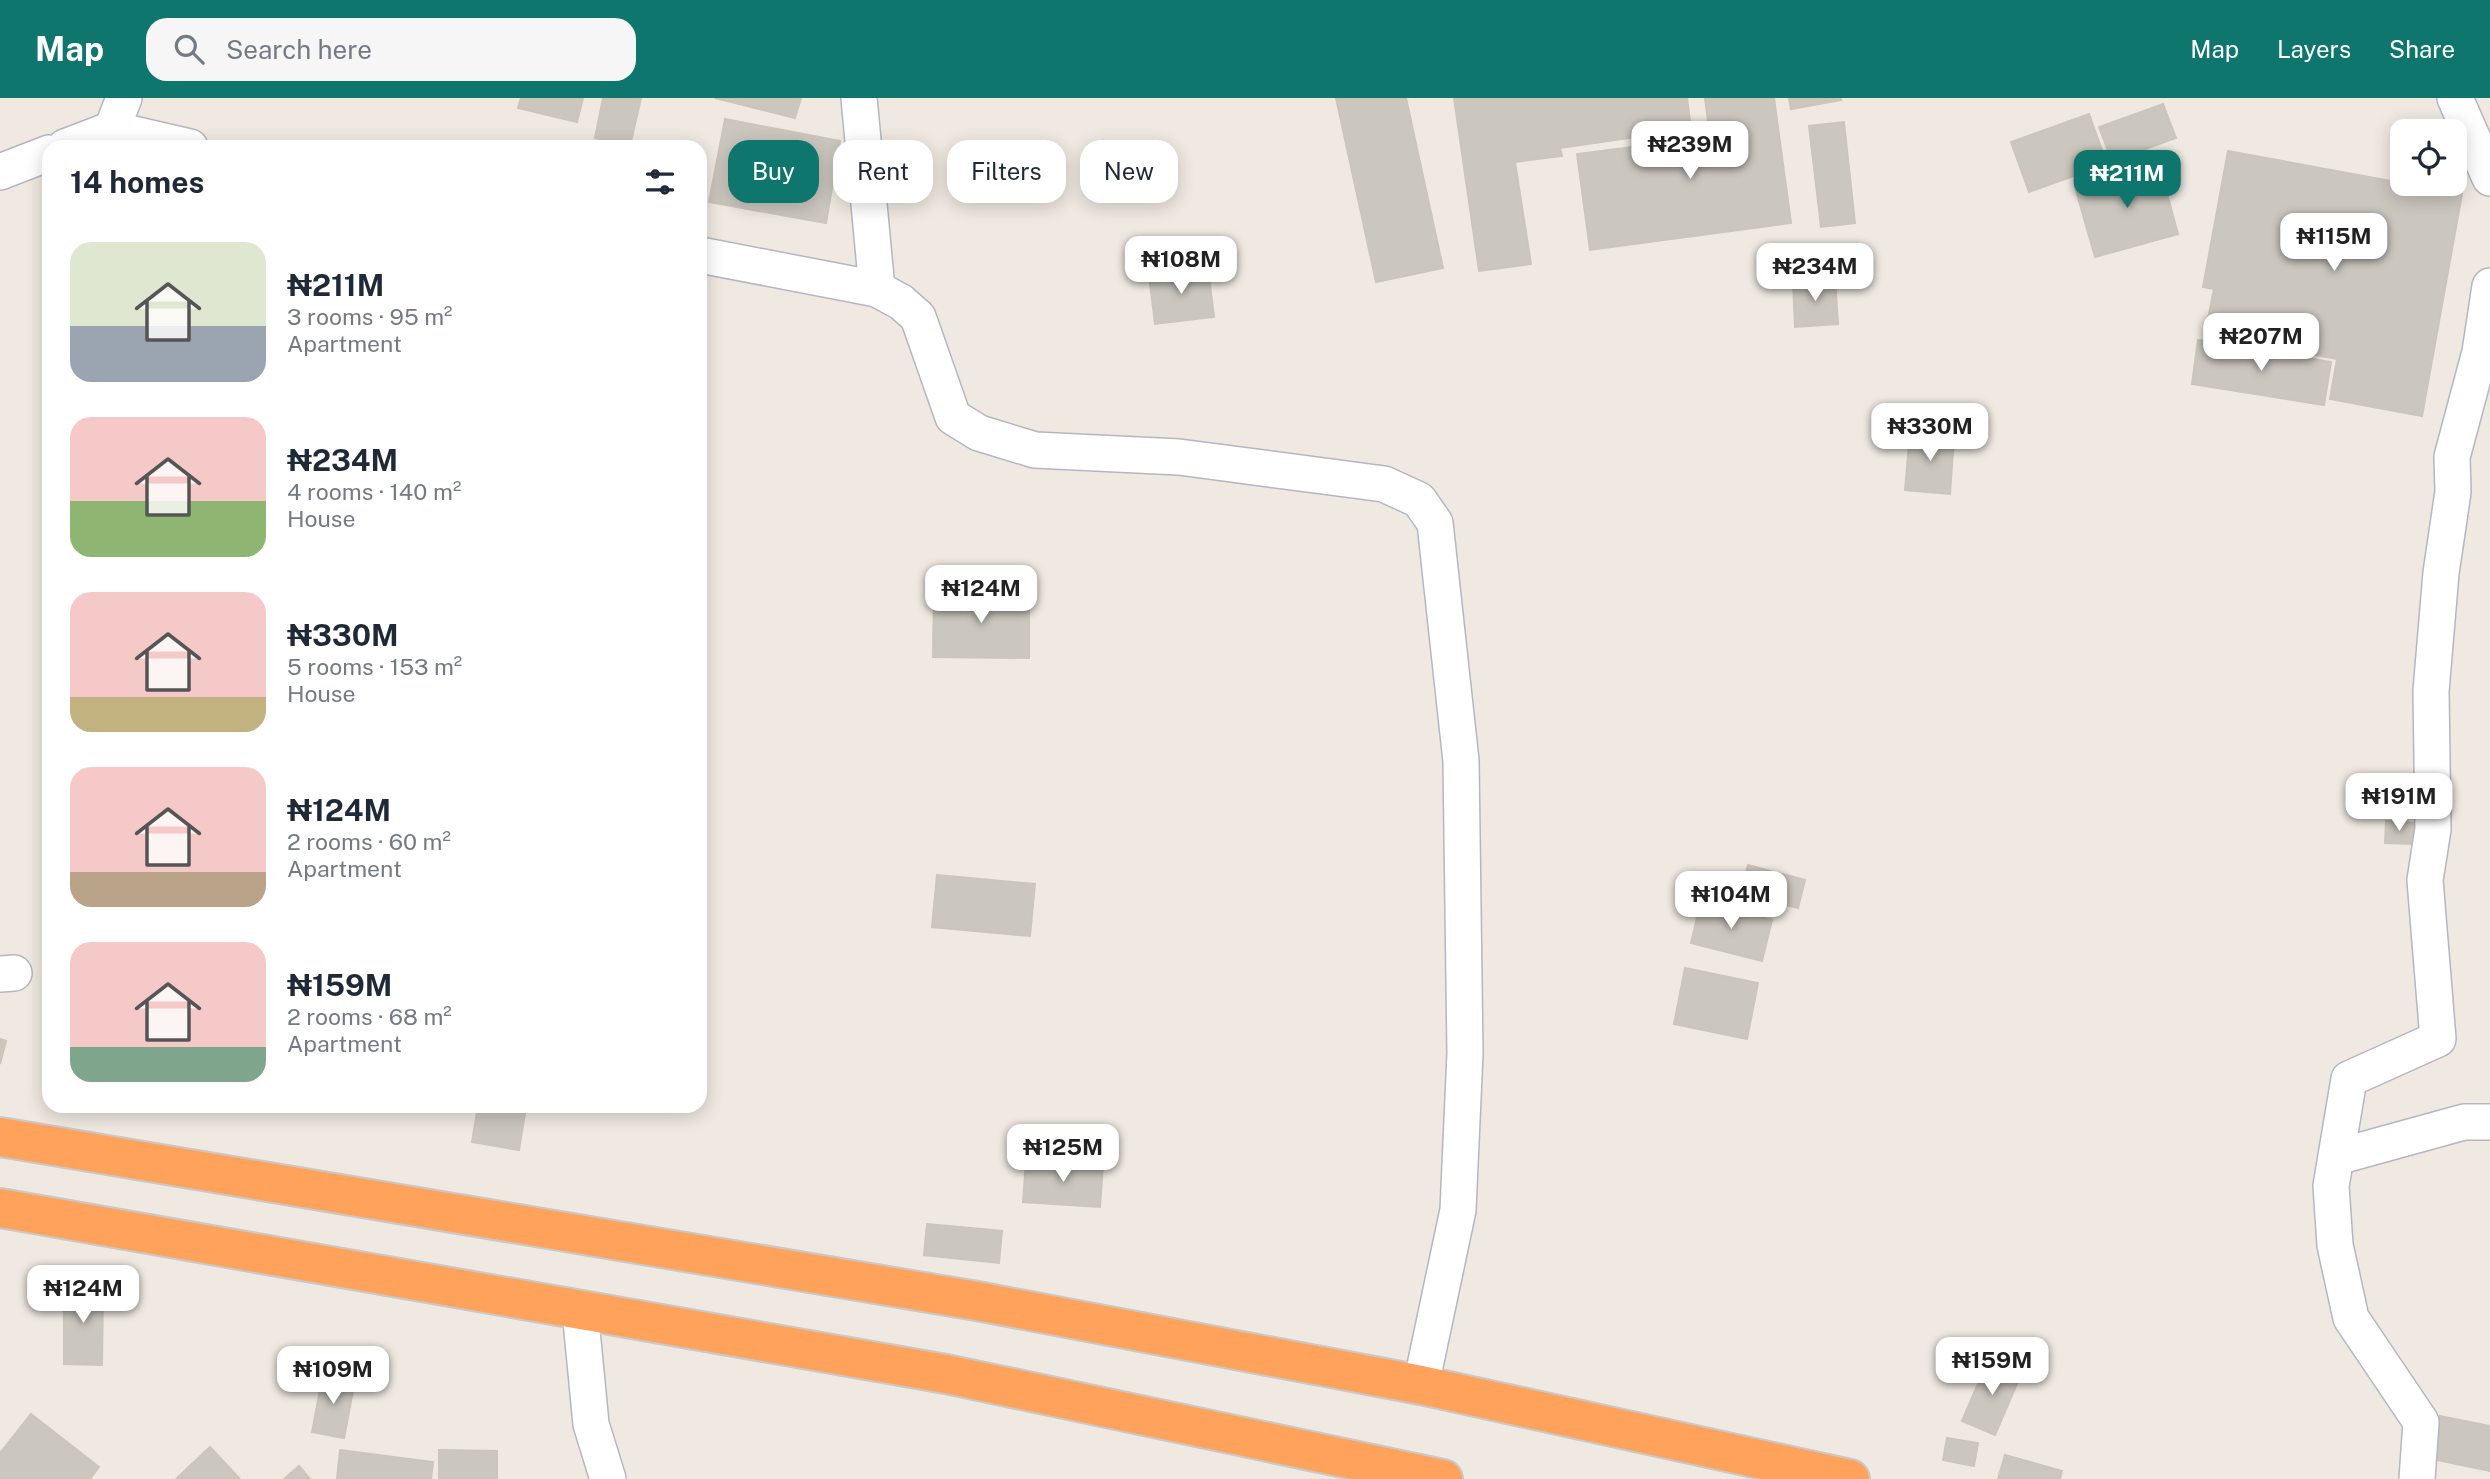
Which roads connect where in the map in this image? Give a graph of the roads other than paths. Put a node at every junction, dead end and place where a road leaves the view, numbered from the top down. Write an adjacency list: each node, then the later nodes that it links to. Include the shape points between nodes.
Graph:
1 (859, 98): 11 (street)
2 (2455, 98): 8 (street)
3 (118, 114): 4 (street); 5 (street)
4 (76, 140)
5 (175, 140)
6 (42, 156): 7 (street)
7 (0, 172)
8 (2490, 178)
9 (707, 256): 11 (street)
10 (2490, 286): 14 (street, via 2480,352 2452,457 2453,492 2431,691 2433,829 2425,880 2438,1039 2349,1079)
11 (877, 289): 17 (street, via 918,317 953,417 979,433 1035,450 1179,457 1384,484 1419,500 1435,523 1461,761 1465,1053 1458,1210)
12 (2490, 1122): 14 (street, via 2463,1122)
13 (0, 1137): 17 (highway, via 977,1300)
14 (2337, 1157): 21 (street, via 2331,1186 2335,1245 2351,1318 2421,1422)
15 (0, 1208): 16 (highway)
16 (580, 1310): 18 (street, via 591,1424); 19 (highway, via 946,1374)
17 (1421, 1385): 20 (highway)
18 (608, 1479)
19 (1443, 1479)
20 (1850, 1479)
21 (2417, 1479)

